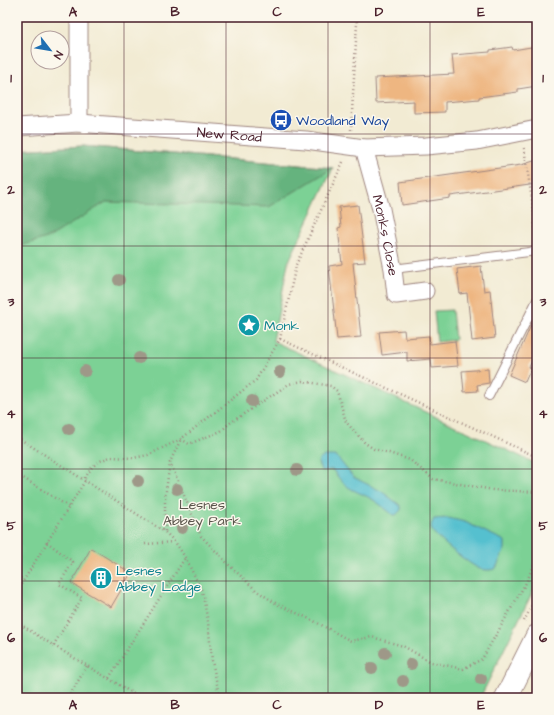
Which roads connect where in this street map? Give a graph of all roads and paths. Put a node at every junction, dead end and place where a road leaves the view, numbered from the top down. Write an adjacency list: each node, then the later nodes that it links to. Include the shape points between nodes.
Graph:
1 (79, 17): 3 (street)
2 (356, 17): 6 (path)
3 (79, 123): 4 (street, New Road); 6 (street, New Road, via 306,140)
4 (17, 127)
5 (529, 130): 6 (street, New Road, via 477,141 426,146); 8 (path)
6 (357, 147): 9 (street, Monks Close, via 381,209)
7 (340, 169): 12 (path, via 296,265)
8 (537, 250): 9 (lane)
9 (393, 269): 10 (street, Monks Close, via 396,295)
10 (425, 291)
11 (537, 300): 13 (lane)
12 (280, 339): 15 (path, via 256,380); 16 (path)
13 (490, 396)
14 (17, 437): 19 (path)
15 (181, 439): 17 (path); 19 (path, via 148,455 100,461 92,467); 20 (path, via 189,444 221,431 289,384 302,381 331,386 337,391 346,422 365,442 374,449 410,460 433,479 493,490)
16 (537, 457)
17 (170, 462): 22 (path, via 165,498); 26 (path, via 200,536 257,591 277,604 351,641 372,637 403,646 431,662 463,669 482,659)
18 (17, 474): 21 (path)
19 (85, 481): 21 (path); 22 (path)
20 (537, 492)
21 (69, 507): 23 (path)
22 (166, 532): 24 (path)
23 (48, 542): 29 (path); 33 (path, via 73,562 59,584 82,598)
24 (175, 542): 25 (path); 27 (path)
25 (145, 544)
26 (537, 557)
27 (185, 558): 35 (path); 39 (path, via 202,591)
28 (17, 576): 29 (path)
29 (24, 580): 30 (path)
30 (17, 591)
31 (17, 622): 33 (path)
32 (537, 636): 40 (main road)
33 (53, 646): 34 (path)
34 (87, 666): 35 (path); 37 (path)
35 (109, 678): 38 (path)
36 (537, 685): 41 (path)
37 (68, 698)
38 (140, 698)
39 (220, 698)
40 (506, 698)
41 (531, 698)

